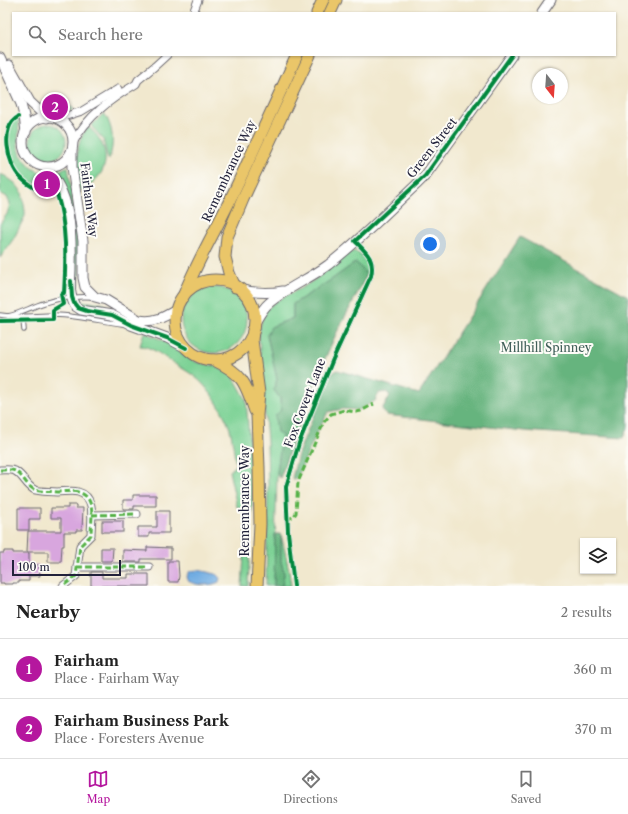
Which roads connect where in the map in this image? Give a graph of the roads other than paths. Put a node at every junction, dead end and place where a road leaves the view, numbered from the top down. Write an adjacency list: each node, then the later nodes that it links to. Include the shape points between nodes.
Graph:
1 (198, 0): 5 (street)
2 (323, 0): 6 (highway)
3 (336, 0): 7 (highway)
4 (551, 0): 8 (street)
5 (193, 12)
6 (317, 12)
7 (330, 12)
8 (543, 12)
9 (0, 56): 15 (street, via 30,102); 17 (street, via 21,104)
10 (166, 56): 14 (street)
11 (297, 56): 25 (highway, Remembrance Way)
12 (310, 56): 21 (highway, Remembrance Way, via 228,237 225,257 228,273)
13 (511, 56): 20 (street, Green Street, via 425,176)
14 (138, 80): 16 (street, via 82,111); 18 (street, via 95,114 82,128)
15 (47, 118): 16 (street); 17 (street, via 32,124)
16 (57, 119): 18 (street, via 70,131)
17 (26, 132): 19 (street, via 24,141 27,155 33,162)
18 (73, 146): 19 (street, via 64,162); 24 (street, Fairham Way, via 72,167 83,241 84,283)
19 (45, 167): 23 (street, Fairham Way, via 61,188 67,211 71,241)
20 (355, 241): 22 (street, Green Street, via 318,272); 43 (lane, Fox Covert Lane, via 371,259 373,269 304,430 286,487)
21 (237, 288): 22 (street, Green Street, via 266,294); 25 (highway, via 225,282 213,281 201,283); 31 (highway, via 249,300)
22 (290, 289): 31 (street, Green Street, via 261,311)
23 (72, 297): 24 (lane); 28 (lane, via 45,302 24,312); 30 (street, via 79,309 112,315)
24 (95, 297): 26 (street, via 106,300 133,318 145,321 163,318)
25 (182, 297): 26 (highway)
26 (176, 310): 33 (highway, via 176,331)
27 (0, 315): 28 (lane)
28 (5, 316): 29 (lane)
29 (23, 317): 30 (lane, via 67,316); 32 (lane)
30 (131, 325): 33 (street)
31 (254, 327): 34 (highway, via 243,349 224,359); 35 (highway, Remembrance Way, via 252,340 259,393)
32 (24, 330)
33 (186, 348): 34 (highway, via 199,357)
34 (214, 360): 35 (highway, Remembrance Way, via 228,367 243,380)
35 (257, 415): 42 (highway, Remembrance Way, via 260,516)
36 (0, 470): 38 (street, via 16,471 25,483 34,489 78,492 88,498)
37 (137, 514): 38 (street)
38 (92, 515): 39 (street, via 91,535 80,546)
39 (77, 566): 40 (street); 41 (street, via 76,576)
40 (149, 567)
41 (63, 586)
42 (257, 586)
43 (294, 586)

